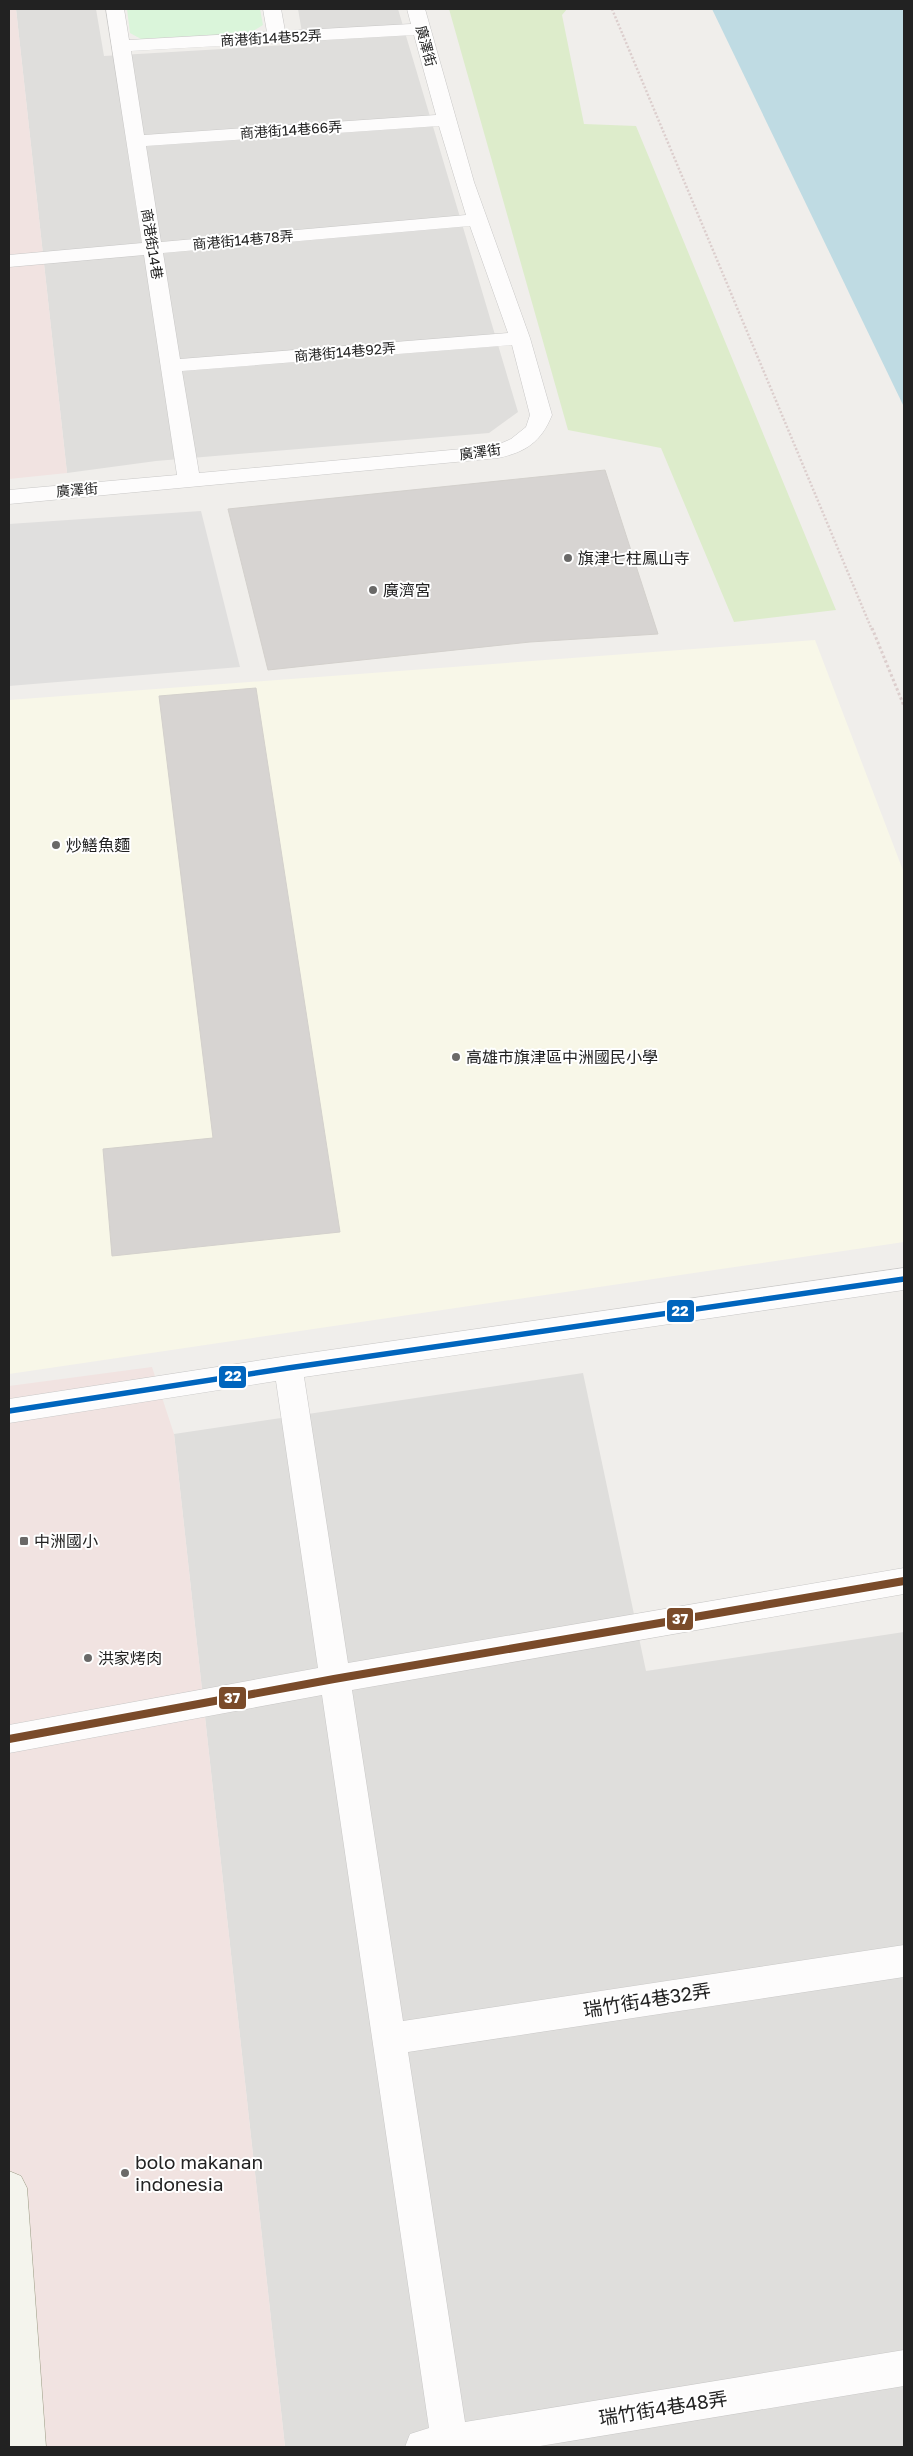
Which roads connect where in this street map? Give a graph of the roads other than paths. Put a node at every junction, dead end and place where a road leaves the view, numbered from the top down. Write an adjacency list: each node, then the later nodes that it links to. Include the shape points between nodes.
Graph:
1 (114, 9): 6 (street, 商港街14巷)
2 (272, 9): 5 (street)
3 (416, 9): 4 (street, 廣澤街)
4 (421, 29): 5 (street, 商港街14巷52弄); 7 (street, 廣澤街)
5 (277, 37): 6 (street, 商港街14巷52弄)
6 (120, 46): 8 (street, 商港街14巷)
7 (446, 120): 8 (street, 商港街14巷66弄); 9 (street, 廣澤街)
8 (135, 141): 10 (street, 商港街14巷)
9 (477, 220): 10 (street, 商港街14巷78弄); 12 (street, 廣澤街)
10 (152, 247): 11 (street, 商港街14巷78弄); 13 (street, 商港街14巷)
11 (9, 261)
12 (520, 338): 13 (street, 商港街14巷92弄); 14 (street, 廣澤街, via 541,415 535,430 519,444 498,452)
13 (171, 366): 14 (street, 商港街14巷)
14 (189, 480): 15 (street, 廣澤街)
15 (9, 497)
16 (904, 1279): 17 (street)
17 (288, 1368): 18 (street); 20 (street)
18 (9, 1411)
19 (904, 1581): 20 (street)
20 (334, 1679): 21 (street); 23 (street)
21 (9, 1738)
22 (904, 1960): 23 (street, 瑞竹街4巷32弄)
23 (389, 2039): 26 (street)
24 (9, 2188): 27 (street)
25 (904, 2368): 26 (street, 瑞竹街4巷48弄)
26 (440, 2446)
27 (28, 2447)

